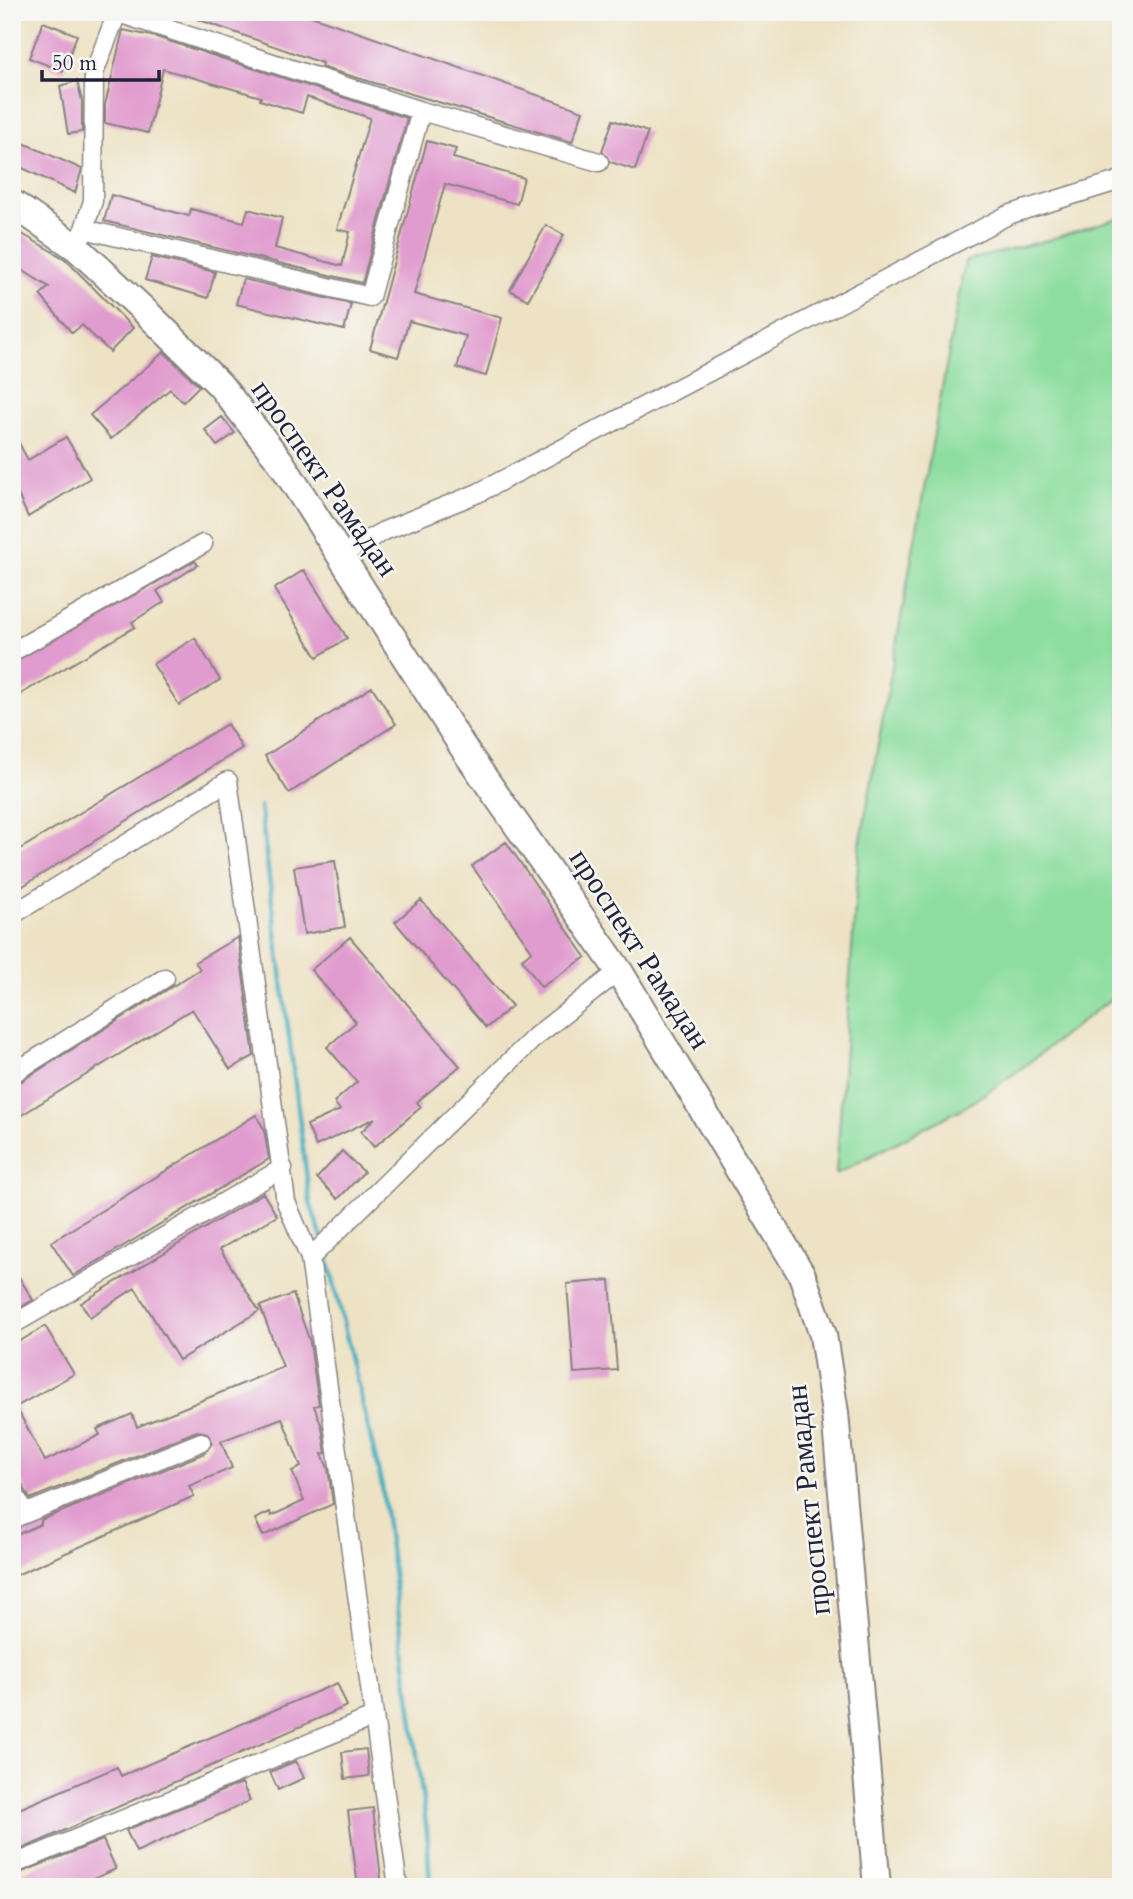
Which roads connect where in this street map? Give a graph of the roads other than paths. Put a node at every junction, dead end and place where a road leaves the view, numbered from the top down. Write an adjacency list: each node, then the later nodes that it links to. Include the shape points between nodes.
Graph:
1 (116, 13): 2 (street); 6 (street, via 94,73 93,201)
2 (421, 111): 3 (street); 6 (street, via 370,297)
3 (599, 162)
4 (1121, 180): 8 (street, via 1008,215 478,494 384,531)
5 (12, 203): 6 (main road, проспект Рамадан)
6 (81, 239): 8 (main road, проспект Рамадан, via 220,385 279,461)
7 (203, 544): 9 (street)
8 (340, 555): 11 (main road, проспект Рамадан, via 466,752)
9 (12, 652)
10 (12, 915): 14 (street, via 228,781)
11 (619, 971): 15 (street, via 536,1036); 23 (main road, проспект Рамадан, via 772,1220 817,1313 837,1434)
12 (165, 978): 13 (street)
13 (12, 1074)
14 (284, 1168): 15 (street, via 286,1202); 16 (street)
15 (315, 1253): 20 (street)
16 (12, 1325)
17 (201, 1442): 19 (street)
18 (12, 1490): 19 (street)
19 (19, 1516)
20 (373, 1717): 21 (street); 22 (street)
21 (12, 1865)
22 (398, 1887)
23 (877, 1887)

